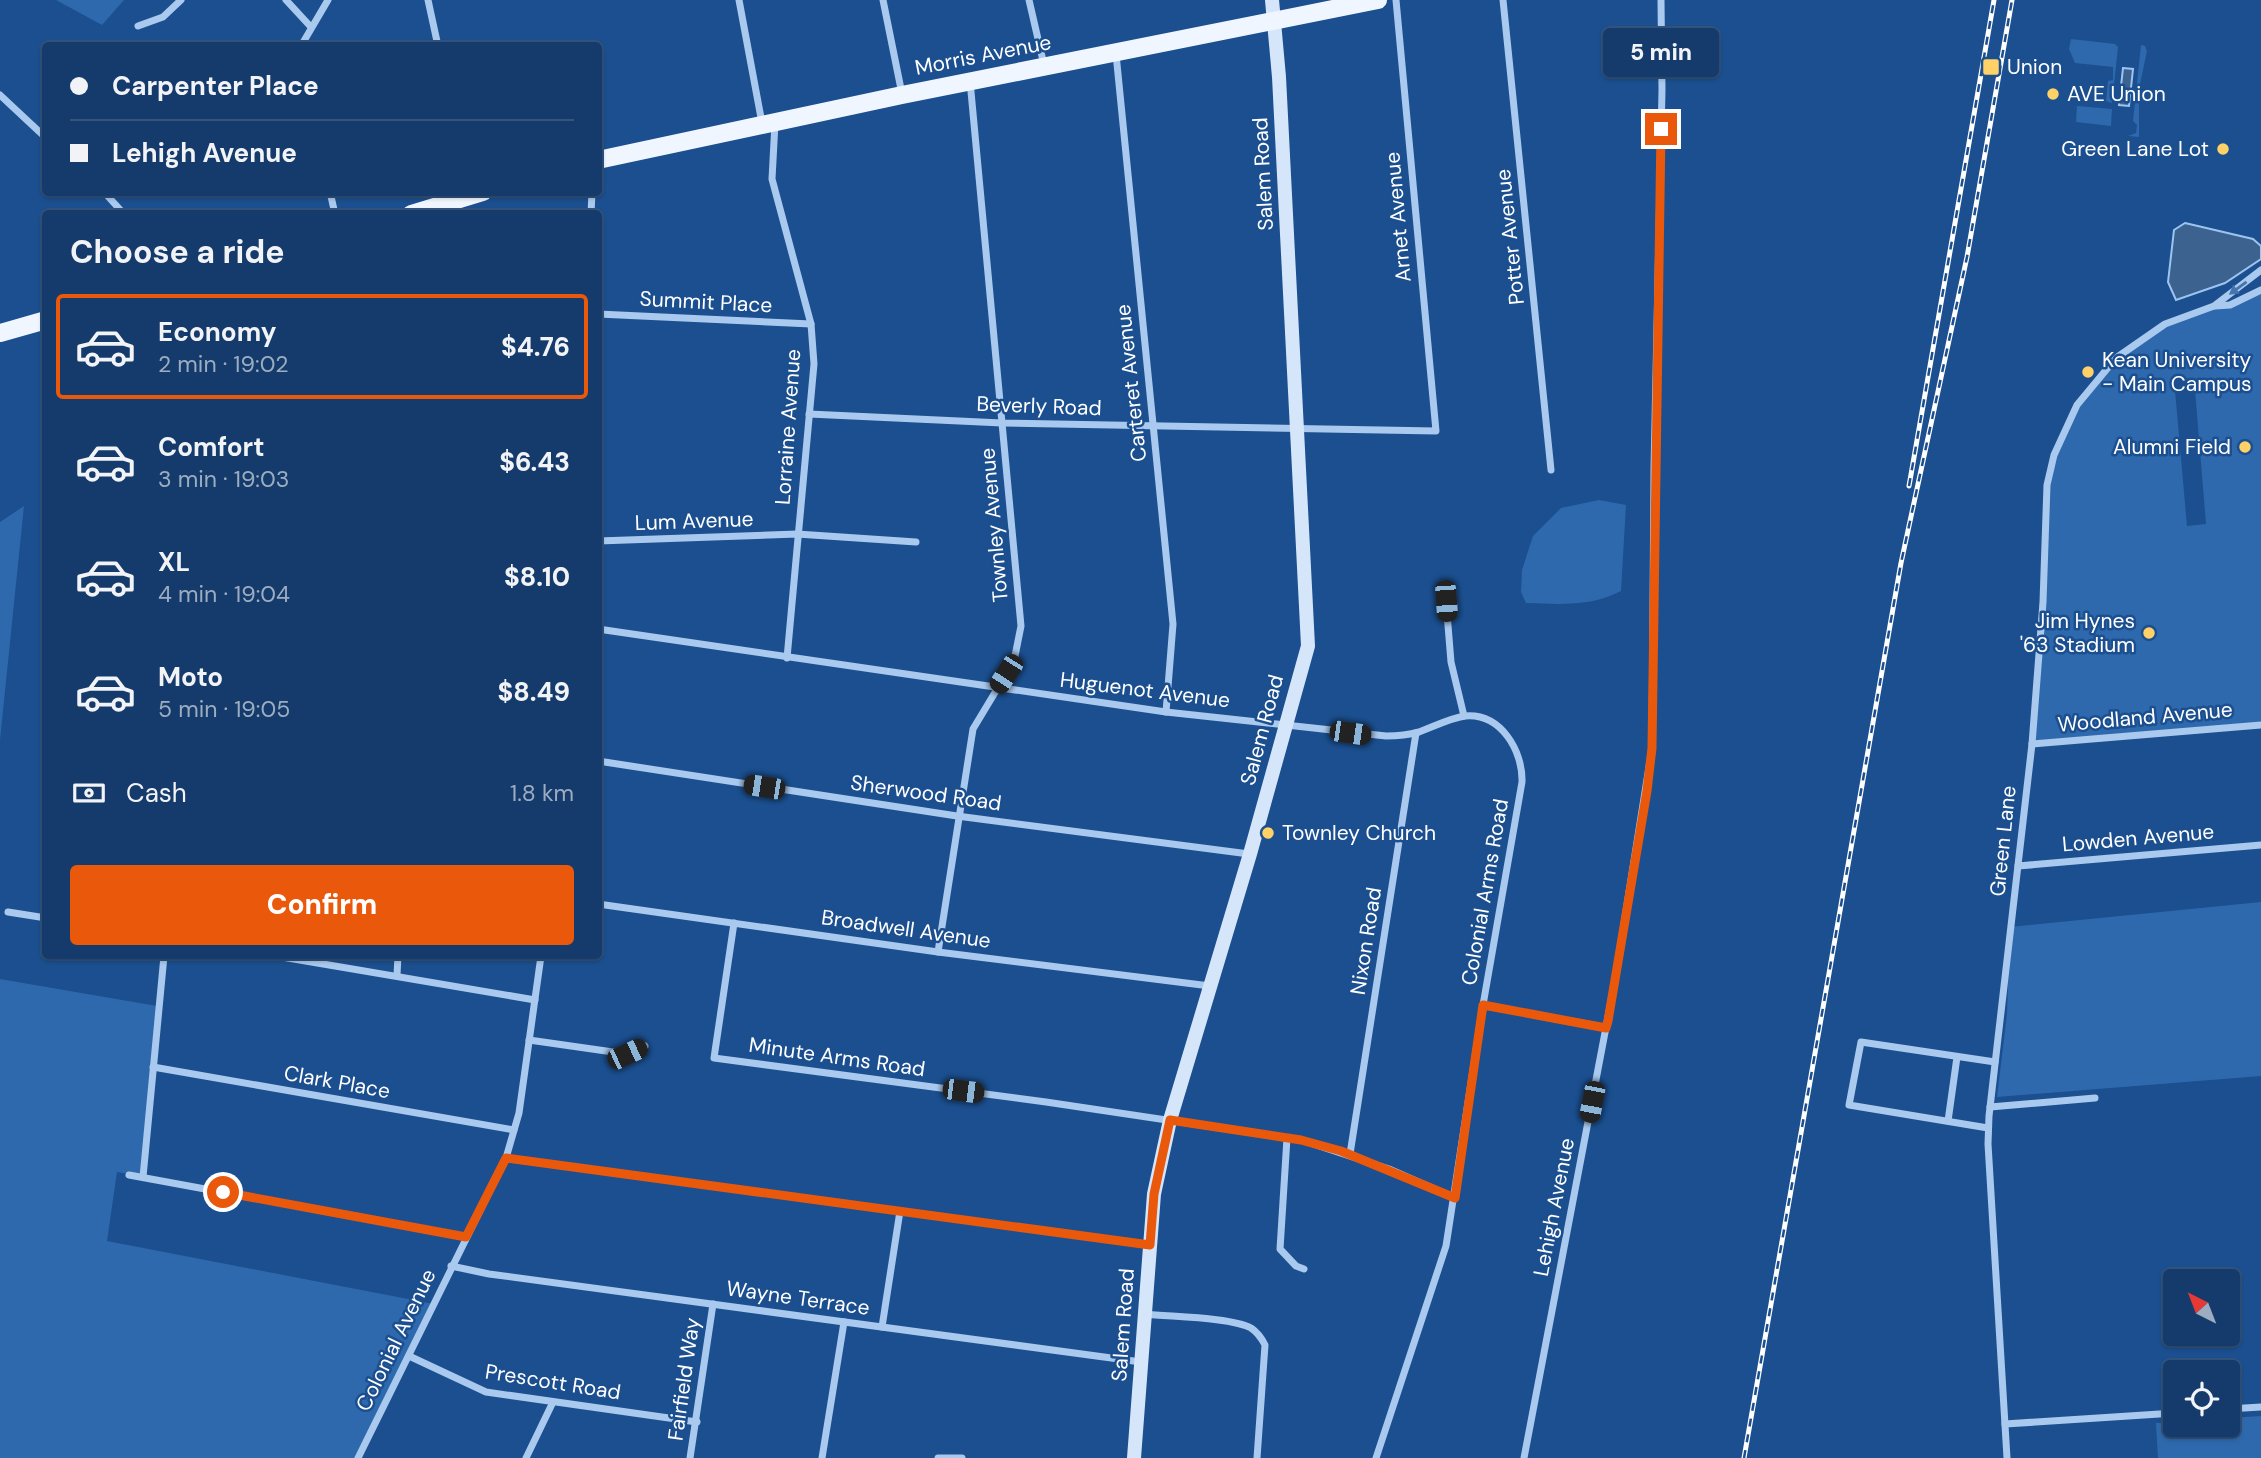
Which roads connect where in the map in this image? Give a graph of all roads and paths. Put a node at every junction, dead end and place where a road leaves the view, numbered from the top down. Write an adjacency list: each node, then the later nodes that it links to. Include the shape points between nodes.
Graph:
1 (181, 0): 14 (street, via 163,17)
2 (286, 0): 15 (street)
3 (328, 0): 15 (street)
4 (428, 0): 17 (street)
5 (739, 0): 23 (street, Lorraine Avenue)
6 (883, 0): 21 (street)
7 (1029, 0): 19 (street)
8 (1272, 0): 13 (street, Salem Road)
9 (1378, 0): 13 (main road, Morris Avenue)
10 (1396, 0): 41 (street, Arnet Avenue)
11 (1503, 0): 42 (street, Potter Avenue)
12 (1661, 0): 75 (street, Lehigh Avenue, via 1652,748)
13 (1276, 21): 18 (main road, Morris Avenue); 40 (street, Salem Road)
14 (138, 26)
15 (310, 26): 16 (street)
16 (303, 42)
17 (437, 42)
18 (1116, 52): 19 (main road, Morris Avenue); 39 (street, Carteret Avenue)
19 (1044, 66): 20 (main road, Morris Avenue)
20 (970, 81): 21 (main road, Morris Avenue); 38 (street, Townley Avenue)
21 (902, 94): 23 (main road, Morris Avenue)
22 (0, 95): 24 (street)
23 (769, 122): 25 (main road, Morris Avenue); 35 (street, Lorraine Avenue, via 772,179)
24 (42, 134)
25 (602, 159)
26 (108, 196): 29 (street)
27 (469, 196): 28 (main road)
28 (440, 209)
29 (120, 210)
30 (2261, 270): 32 (street, Green Lane, one-way to 32)
31 (2261, 290): 32 (street, Green Lane, via 2230,305)
32 (2214, 306): 56 (street, Green Lane, via 2165,324 2116,358 2091,385 2059,443 2047,485)
33 (602, 314): 35 (street, Summit Place)
34 (42, 321): 36 (main road)
35 (811, 324): 37 (street, Lorraine Avenue, via 814,364)
36 (1, 329)
37 (808, 414): 38 (street, Beverly Road); 43 (street, Lorraine Avenue)
38 (1002, 423): 39 (street, Beverly Road); 49 (street, Townley Avenue, via 1021,626 1014,661)
39 (1153, 427): 40 (street, Beverly Road); 50 (street, Carteret Avenue, via 1172,624)
40 (1297, 429): 41 (street, Beverly Road); 53 (street, Salem Road, via 1308,646)
41 (1436, 431)
42 (1551, 470)
43 (797, 534): 44 (street, Lum Avenue); 45 (street, Lum Avenue); 48 (street, Lorraine Avenue)
44 (602, 541)
45 (916, 542)
46 (1446, 601): 51 (street, via 1451,662)
47 (602, 630): 48 (street, Huguenot Avenue)
48 (787, 657): 49 (street, Huguenot Avenue)
49 (997, 688): 50 (street, Huguenot Avenue); 58 (street, Townley Avenue, via 974,729)
50 (1166, 712): 53 (street, Huguenot Avenue)
51 (1464, 716): 52 (street, Huguenot Avenue); 55 (street, Huguenot Avenue)
52 (1478, 717): 74 (street, Colonial Arms Road, via 1509,736 1522,772)
53 (1286, 724): 55 (street, Huguenot Avenue, via 1371,736); 60 (street, Salem Road)
54 (2261, 725): 56 (street, Woodland Avenue)
55 (1416, 733): 88 (street, Nixon Road)
56 (2032, 744): 61 (street, Green Lane)
57 (602, 762): 58 (street, Sherwood Road)
58 (957, 816): 60 (street, Sherwood Road); 66 (street, Townley Avenue)
59 (2261, 845): 61 (street, Lowden Avenue)
60 (1250, 854): 72 (street, Salem Road)
61 (2018, 866): 79 (street, Green Lane)
62 (602, 905): 65 (street, Broadwell Avenue)
63 (8, 912): 64 (street)
64 (42, 917)
65 (734, 923): 66 (street, Broadwell Avenue); 83 (street, Minute Arms Road, via 714,1058)
66 (938, 952): 72 (street, Broadwell Avenue)
67 (164, 959): 80 (street)
68 (298, 959): 71 (street)
69 (398, 959): 71 (street)
70 (541, 959): 73 (street, Colonial Avenue)
71 (397, 975): 73 (street)
72 (1210, 986): 83 (street, Salem Road)
73 (535, 1000): 76 (street, Colonial Avenue)
74 (1483, 1005): 75 (street); 92 (street, Colonial Arms Road)
75 (1606, 1028): 119 (street, Lehigh Avenue)
76 (529, 1040): 77 (street, via 627,1054); 86 (street, Colonial Avenue)
77 (645, 1046)
78 (1957, 1056): 79 (street); 84 (street); 84 (street, via 1861,1042 1849,1105)
79 (1995, 1062): 82 (street, Green Lane)
80 (153, 1067): 86 (street, Clark Place); 91 (street)
81 (2095, 1098): 82 (street)
82 (1990, 1107): 85 (street, Green Lane)
83 (1170, 1120): 87 (street, Minute Arms Road); 95 (street, Salem Road, via 1154,1194)
84 (1948, 1121): 85 (street)
85 (1988, 1128): 109 (street, Green Lane)
86 (514, 1130): 89 (street, Colonial Avenue)
87 (1287, 1138): 88 (street, Minute Arms Road); 97 (street, via 1280,1249)
88 (1350, 1154): 92 (street, Minute Arms Road)
89 (506, 1158): 93 (street); 94 (street, Colonial Avenue)
90 (128, 1175): 91 (street)
91 (142, 1177): 94 (street)
92 (1455, 1198): 118 (street, Colonial Arms Road, via 1446,1246)
93 (900, 1211): 95 (street); 101 (street)
94 (466, 1237): 96 (street, Colonial Avenue)
95 (1150, 1245): 99 (street, Salem Road)
96 (452, 1266): 98 (street, Wayne Terrace, via 489,1275); 102 (street, Colonial Avenue)
97 (1304, 1269)
98 (713, 1304): 100 (street, Wayne Terrace); 108 (street, Fairfield Way)
99 (1145, 1314): 103 (street, Salem Road); 117 (street, via 1234,1323 1252,1328 1261,1338 1265,1345)
100 (844, 1322): 101 (street, Wayne Terrace); 114 (street)
101 (882, 1327): 103 (street, Wayne Terrace)
102 (409, 1356): 104 (street, Prescott Road, via 486,1392); 111 (street, Colonial Avenue)
103 (1141, 1362): 116 (street, Salem Road)
104 (553, 1402): 108 (street, Prescott Road); 112 (street)
105 (2261, 1407): 106 (street)
106 (2240, 1408)
107 (2163, 1414): 109 (street)
108 (698, 1422): 113 (street, Fairfield Way)
109 (2005, 1424): 120 (street, Green Lane)
110 (938, 1457): 115 (street)
111 (358, 1458)
112 (526, 1458)
113 (691, 1458)
114 (822, 1458)
115 (962, 1458)
116 (1134, 1458)
117 (1257, 1458)
118 (1376, 1458)
119 (1524, 1458)
120 (2007, 1458)

